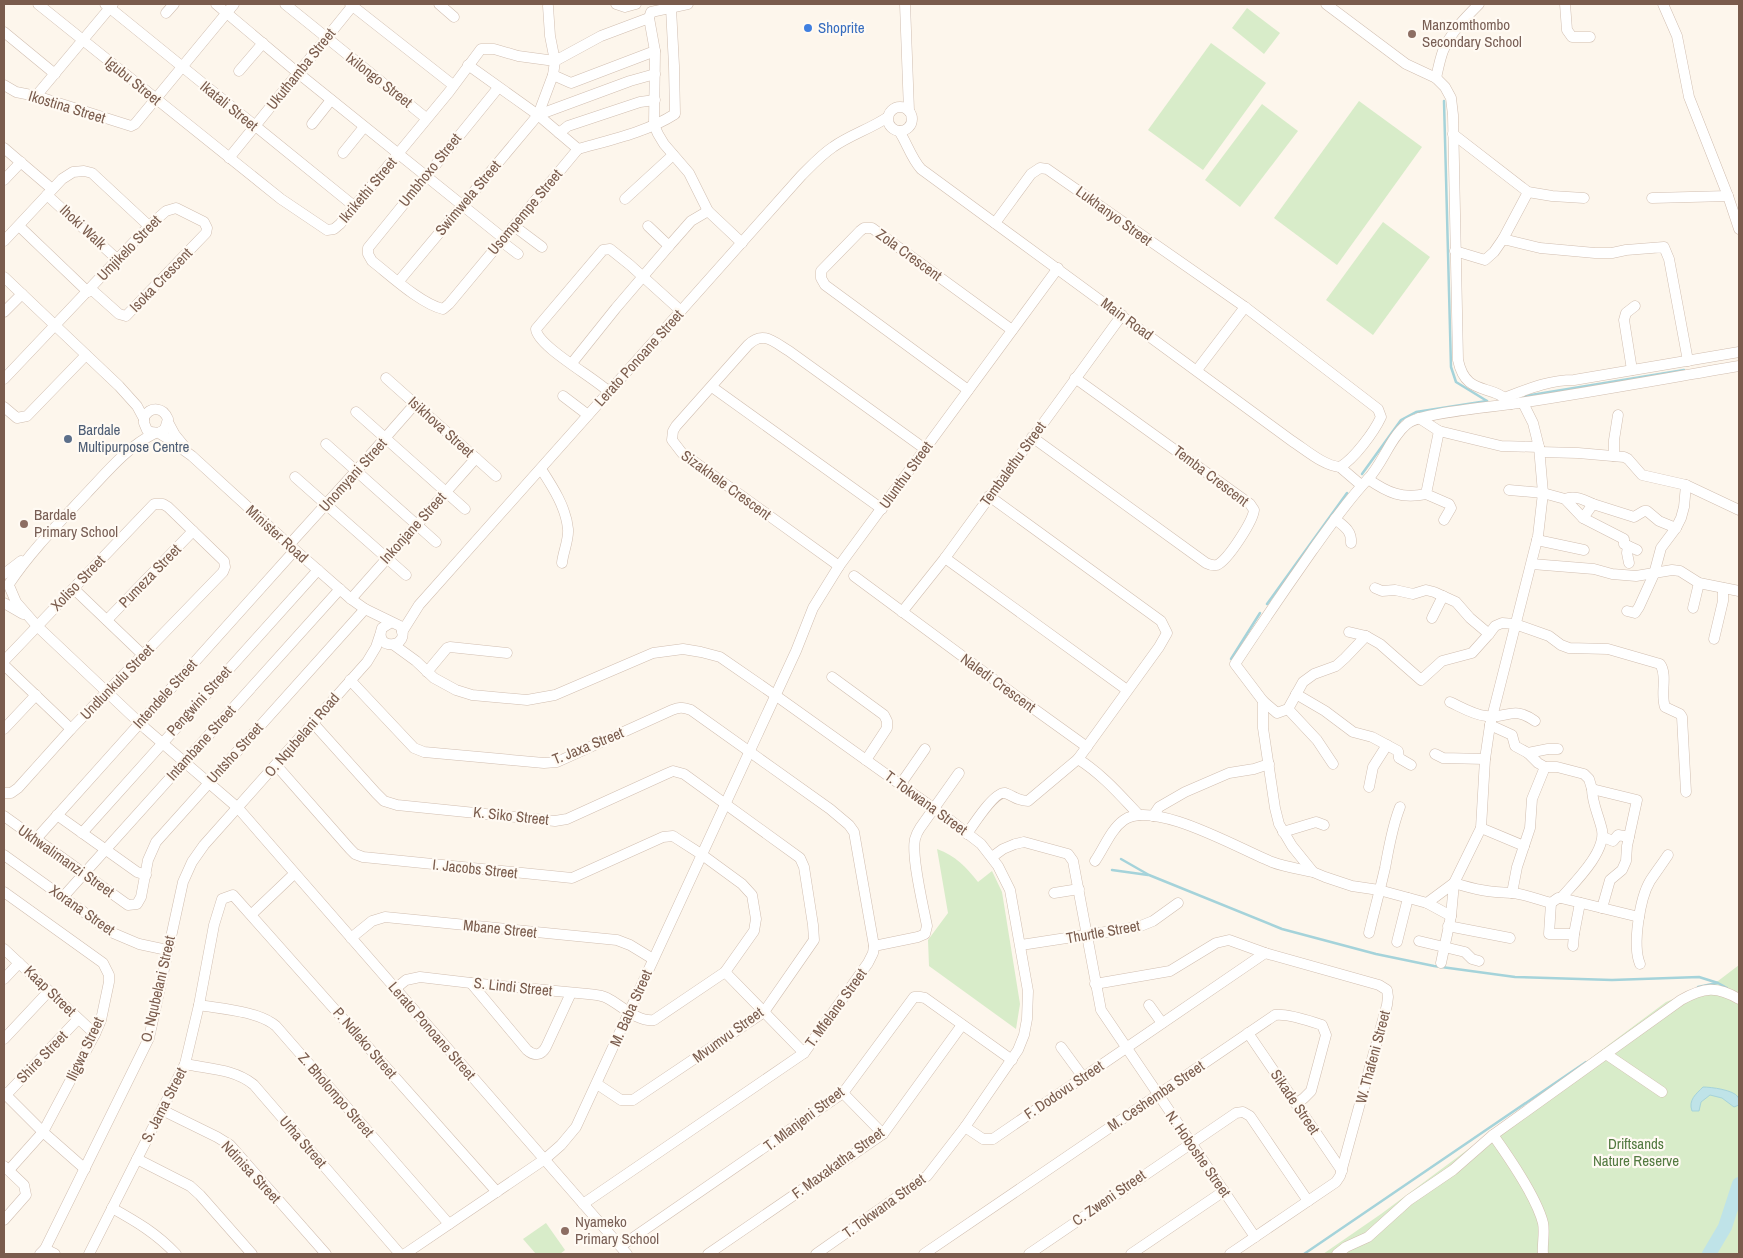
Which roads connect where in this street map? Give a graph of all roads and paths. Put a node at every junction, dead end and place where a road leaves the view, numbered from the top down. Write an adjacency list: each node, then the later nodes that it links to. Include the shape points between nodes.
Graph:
1 (38, 4): 26 (street, Igubu Street)
2 (174, 4): 19 (street)
3 (216, 4): 20 (street)
4 (234, 4): 20 (street)
5 (285, 4): 25 (street, Ixilongo Street)
6 (352, 4): 25 (street, Ukuthamba Street); 38 (street)
7 (616, 4): 8 (street, via 625,7)
8 (637, 4): 21 (street)
9 (688, 4): 18 (street)
10 (905, 4): 41 (street)
11 (1326, 4): 37 (street, via 1406,64)
12 (1479, 4): 37 (street, via 1452,35 1443,51)
13 (1565, 4): 24 (street, via 1567,30 1572,37)
14 (1663, 4): 72 (street, via 1677,36 1689,96)
15 (109, 5): 26 (street); 31 (street, Ikatali Street)
16 (444, 5): 22 (street)
17 (548, 6): 29 (street)
18 (671, 8): 21 (street); 52 (street, via 675,113)
19 (166, 13)
20 (227, 13): 27 (street); 31 (street)
21 (650, 15): 28 (street); 29 (street)
22 (454, 17)
23 (4, 32): 34 (street)
24 (1590, 37)
25 (326, 38): 33 (street, Ukuthamba Street); 49 (street, Ixilongo Street)
26 (83, 41): 34 (street); 43 (street, Igubu Street)
27 (263, 43): 32 (street); 33 (street)
28 (655, 52): 35 (street); 36 (street, via 571,83)
29 (555, 61): 30 (street, Ikrikethi Street, via 481,49); 36 (street)
30 (468, 65): 38 (street, Ikrikethi Street); 40 (street)
31 (182, 67): 43 (street); 53 (street, Ikatali Street)
32 (239, 71)
33 (298, 73): 44 (street); 53 (street, Ukuthamba Street)
34 (55, 74): 42 (street)
35 (655, 74): 45 (street); 48 (street)
36 (553, 75): 48 (street)
37 (1436, 78): 59 (street, via 1451,98)
38 (453, 84): 49 (street, Ikrikethi Street)
39 (4, 85): 42 (street, Ikostina Street, via 16,92)
40 (498, 88): 48 (street); 68 (street, Umbhoxo Street)
41 (907, 90): 46 (street); 47 (street)
42 (36, 96): 43 (street, Ikostina Street, via 127,126 133,125)
43 (156, 100): 65 (street, Igubu Street)
44 (331, 100): 51 (street); 54 (street)
45 (655, 100): 52 (street); 58 (street, via 568,126)
46 (898, 107): 47 (street); 50 (street)
47 (909, 111): 55 (street, via 912,118)
48 (538, 114): 58 (street); 76 (street, Swimwela Street)
49 (426, 118): 63 (street, Ikrikethi Street)
50 (888, 118): 56 (street, Lerato Ponoane Street); 57 (street)
51 (312, 124)
52 (654, 125): 61 (street); 64 (street)
53 (254, 126): 65 (street, Ukuthamba Street); 77 (street, Ikatali Street)
54 (364, 127): 62 (street); 63 (street)
55 (909, 127): 57 (street); 67 (street)
56 (872, 128): 57 (street, Lerato Ponoane Street); 89 (street, Lerato Ponoane Street, via 853,135 826,152)
57 (896, 130): 67 (street, Main Road)
58 (559, 133): 61 (street)
59 (1454, 134): 71 (street); 92 (street)
60 (4, 148): 66 (street, Ihoki Walk)
61 (578, 149): 82 (street, Usompempe Street)
62 (343, 153)
63 (398, 154): 68 (street); 77 (street, Ikrikethi Street)
64 (674, 155): 75 (street); 78 (street, via 691,177)
65 (229, 158): 77 (street, Ikrikethi Street, via 327,230 340,224)
66 (21, 162): 69 (street); 70 (street, Ihoki Walk)
67 (918, 165): 79 (street, Main Road)
68 (426, 175): 76 (street); 93 (street, Umbhoxo Street, via 368,248)
69 (4, 180)
70 (50, 192): 80 (street); 81 (street, via 69,174 76,171 92,173); 95 (street, Ihoki Walk)
71 (1528, 192): 73 (street); 86 (street)
72 (1728, 196): 74 (street); 84 (street)
73 (1584, 198)
74 (1652, 198)
75 (625, 199)
76 (461, 205): 87 (street); 99 (street, Swimwela Street)
77 (354, 206)
78 (708, 211): 89 (street); 90 (street, via 691,221)
79 (995, 223): 96 (street, Main Road); 103 (street, Lukhanyo Street, via 1031,174 1040,168 1047,169)
80 (19, 226): 88 (street); 100 (street)
81 (150, 226): 85 (street, Umjikelo Street, via 166,211 176,208 204,222); 95 (street, Umjikelo Street)
82 (514, 226): 87 (street, Usompempe Street); 91 (street)
83 (648, 226): 90 (street)
84 (1739, 229)
85 (206, 233): 100 (street, Isoka Crescent, via 126,316)
86 (1503, 239): 92 (street, via 1486,260); 111 (street, via 1540,248 1595,253 1664,247)
87 (502, 240): 94 (street); 99 (street, Usompempe Street, via 443,309 435,307)
88 (4, 241)
89 (742, 243): 104 (street, Lerato Ponoane Street)
90 (669, 246): 98 (street)
91 (542, 247)
92 (1455, 251): 124 (street, via 1456,345 1460,368 1467,381)
93 (368, 254): 99 (street, Usompempe Street, via 372,261)
94 (518, 254)
95 (118, 260): 100 (street, Umjikelo Street)
96 (1058, 268): 106 (street, Main Road); 108 (street, Ulunthu Street)
97 (4, 277): 101 (street)
98 (643, 277): 104 (street); 112 (street); 112 (street, via 606,248 552,309 536,333)
99 (399, 281)
100 (89, 291): 107 (street, Umjikelo Street)
101 (22, 294): 105 (street); 107 (street)
102 (1635, 306): 115 (street, via 1626,313 1624,320)
103 (1245, 307): 114 (street); 146 (street, Lukhanyo Street, via 1378,409 1381,417 1376,426 1348,462)
104 (681, 311): 122 (street, Lerato Ponoane Street)
105 (4, 312)
106 (1122, 315): 114 (street, Main Road); 118 (street, Tembalethu Street)
107 (56, 326): 110 (street); 116 (street, Umjikelo Street)
108 (1012, 330): 121 (street, Ulunthu Street); 121 (street, Zola Crescent, via 872,228 860,231 822,271 825,285)
109 (1739, 352): 111 (street)
110 (86, 355): 119 (street); 127 (street, via 27,416 17,418)
111 (1688, 361): 115 (street)
112 (572, 364): 122 (street)
113 (1739, 366): 125 (street)
114 (1197, 370): 146 (street, Main Road, via 1292,441)
115 (1632, 370): 124 (street, via 1559,380 1521,391)
116 (5, 376)
117 (386, 378): 126 (street, Isikhova Street)
118 (1075, 378): 137 (street, Tembalethu Street); 137 (street, Temba Crescent, via 1250,504 1254,510 1252,518 1231,550 1218,564 1206,563)
119 (119, 386): 128 (street); 133 (street)
120 (712, 387): 140 (street, Sizakhele Crescent, via 752,341 767,338); 162 (street); 180 (street, Sizakhele Crescent, via 673,431 673,444)
121 (968, 390): 140 (street, Ulunthu Street)
122 (609, 392): 130 (street, Lerato Ponoane Street)
123 (563, 396): 130 (street)
124 (1508, 401): 125 (street); 132 (street)
125 (1523, 403): 141 (street)
126 (415, 404): 138 (street, Unomyani Street); 145 (street, Isikhova Street)
127 (4, 407)
128 (155, 409): 133 (street, via 147,412); 134 (street, via 165,413)
129 (356, 412): 138 (street)
130 (588, 415): 147 (street, Lerato Ponoane Street)
131 (1618, 415): 144 (street)
132 (1419, 418): 135 (street); 151 (street, via 1408,423)
133 (144, 421): 136 (street, via 147,430); 142 (street)
134 (168, 422): 136 (street, via 165,429); 143 (street, Minister Road)
135 (1439, 431): 141 (street, via 1502,446); 156 (street)
136 (157, 433): 142 (street); 143 (street, Minister Road)
137 (1032, 437): 157 (street, Tembalethu Street)
138 (386, 438): 148 (street, Unomyani Street); 154 (street)
139 (326, 444): 148 (street)
140 (925, 449): 162 (street, Ulunthu Street)
141 (1540, 450): 144 (street); 155 (street)
142 (122, 456): 186 (street)
143 (192, 456): 173 (street, Minister Road)
144 (1614, 456): 152 (street, via 1628,459 1642,475)
145 (476, 458): 149 (street, Isikhova Street); 154 (street, Inkonjane Street)
146 (1340, 467): 151 (street, Main Road)
147 (541, 468): 178 (street, via 566,520 568,530); 197 (street, Lerato Ponoane Street)
148 (356, 471): 160 (street, Unomyani Street); 167 (street)
149 (496, 476)
150 (295, 477): 160 (street)
151 (1365, 482): 156 (street, Main Road, via 1397,494 1413,497); 165 (street)
152 (1686, 486): 163 (street); 168 (street, via 1684,507)
153 (1509, 490): 155 (street)
154 (446, 492): 161 (street); 167 (street, Inkonjane Street)
155 (1543, 493): 158 (street); 170 (street)
156 (1426, 494): 166 (street, via 1450,504)
157 (989, 496): 176 (street, Tembalethu Street); 223 (street, via 1165,626 1167,633 1159,647)
158 (1565, 499): 159 (street, via 1578,498); 164 (street)
159 (1593, 504): 164 (street); 168 (street, via 1634,517 1647,511 1659,521)
160 (327, 505): 173 (street, Unomyani Street); 175 (street)
161 (465, 509)
162 (882, 509): 180 (street, Ulunthu Street)
163 (1739, 510)
164 (1584, 518): 177 (street, via 1624,539 1624,544 1633,548 1627,553)
165 (1335, 519): 172 (street, via 1348,530); 228 (street, via 1235,664)
166 (1444, 520)
167 (416, 525): 171 (street); 175 (street, Inkonjane Street)
168 (1676, 528): 183 (street, via 1661,548)
169 (193, 531): 181 (street, Xoliso Street, via 222,558); 190 (street, Xoliso Street, via 168,507 154,504); 204 (street, Pumeza Street)
170 (1537, 540): 174 (street); 179 (street)
171 (436, 542)
172 (1351, 543)
173 (292, 548): 182 (street, Minister Road); 233 (street, Intendele Street)
174 (1584, 550)
175 (386, 558): 184 (street); 195 (street, Inkonjane Street)
176 (945, 558): 201 (street, Tembalethu Street); 223 (street)
177 (1629, 563)
178 (562, 564)
179 (1532, 564): 183 (street, via 1636,576); 206 (street)
180 (839, 566): 225 (street, Ulunthu Street, via 813,608)
181 (225, 567): 216 (street, Undlunkulu Street)
182 (318, 570): 191 (street, Minister Road); 237 (street, Pengwini Street)
183 (1654, 574): 187 (street, via 1680,571); 200 (street, via 1637,611)
184 (406, 575)
185 (854, 576): 201 (street, Naledi Crescent)
186 (7, 581): 194 (street, via 8,595); 202 (street, via 13,597)
187 (1698, 583): 189 (street); 198 (street)
188 (1375, 588): 193 (street, via 1413,594 1426,590)
189 (1723, 588): 192 (street); 213 (street)
190 (74, 589): 204 (street); 207 (street, Xoliso Street)
191 (340, 589): 195 (street, Minister Road); 248 (street, Intambane Street)
192 (1739, 590)
193 (1443, 596): 203 (street); 210 (street, via 1456,602)
194 (4, 598)
195 (351, 599): 199 (street, Minister Road)
196 (4, 603): 202 (street)
197 (419, 605): 205 (street, Lerato Ponoane Street); 211 (street, Lerato Ponoane Street)
198 (1693, 608)
199 (365, 609): 205 (street, Minister Road); 209 (street, Minister Road); 255 (street, Untsho Street)
200 (1627, 611)
201 (902, 612): 239 (street, Naledi Crescent)
202 (28, 617): 207 (street, Lerato Ponoane Street)
203 (1432, 618)
204 (107, 620): 216 (street)
205 (392, 623): 209 (street, via 384,625); 211 (street, via 400,626)
206 (1514, 624): 210 (street, via 1502,623); 231 (street); 259 (street, via 1549,636 1570,648 1608,649 1660,664 1665,707 1682,717)
207 (37, 626): 219 (street, Xoliso Street); 224 (street, Lerato Ponoane Street)
208 (1349, 632): 212 (street)
209 (380, 634): 214 (street, via 383,641); 218 (street, O. Nqubelani Road)
210 (1489, 634): 212 (street, via 1472,653 1442,661 1421,680)
211 (402, 635): 214 (street, via 399,642); 217 (street, T. Tokwana Street)
212 (1366, 636): 226 (street, via 1336,666 1308,677)
213 (1714, 639)
214 (392, 645): 217 (street, T. Tokwana Street); 218 (street, O. Nqubelani Road)
215 (507, 653): 220 (street, via 450,647)
216 (143, 655): 224 (street, Undlunkulu Street)
217 (416, 660): 220 (street, T. Tokwana Street)
218 (366, 662): 222 (street, O. Nqubelani Road)
219 (4, 663): 227 (street)
220 (427, 672): 225 (street, T. Tokwana Street, via 451,687 472,694 540,699 568,690 642,656 683,649 720,657)
221 (832, 677): 247 (street, via 884,715 887,721 887,728)
222 (350, 680): 234 (street, O. Nqubelani Road); 242 (street, T. Jaxa Street, via 408,744 424,752 551,763 679,707 691,710)
223 (1127, 690): 239 (street)
224 (108, 692): 233 (street, Lerato Ponoane Street); 236 (street, Undlunkulu Street)
225 (775, 694): 242 (street, M. Baba Street); 247 (street, T. Tokwana Street)
226 (1296, 694): 230 (street); 238 (street, via 1353,732)
227 (36, 696): 235 (street); 236 (street)
228 (1263, 701): 230 (street, via 1277,713); 249 (street, via 1263,728)
229 (1450, 702): 231 (street)
230 (1288, 709): 250 (street, via 1317,740)
231 (1491, 721): 232 (street, via 1512,712); 243 (street, via 1512,735 1515,746); 246 (street)
232 (1535, 721)
233 (139, 722): 237 (street, Lerato Ponoane Street); 265 (street, Intendele Street)
234 (313, 723): 251 (street, O. Nqubelani Road); 261 (street, K. Siko Street, via 384,801 397,805 560,820 673,771 684,774)
235 (4, 729)
236 (71, 730): 260 (street, Undlunkulu Street, via 18,788)
237 (162, 743): 248 (street, Lerato Ponoane Street); 272 (street, Pengwini Street)
238 (1387, 745): 252 (street); 257 (street, via 1373,767)
239 (1087, 747): 245 (street)
240 (925, 749): 256 (street)
241 (1558, 749): 243 (street)
242 (749, 751): 261 (street, M. Baba Street); 316 (street, via 852,828)
243 (1528, 753): 253 (street)
244 (1435, 754): 246 (street, via 1443,758)
245 (1078, 759): 266 (street, via 1091,767); 273 (street, via 1028,801 1000,793)
246 (1485, 759): 270 (street)
247 (866, 760): 256 (street, T. Tokwana Street)
248 (184, 762): 255 (street, Lerato Ponoane Street); 278 (street, Intambane Street)
249 (1269, 764): 268 (street, via 1229,773 1185,792 1159,808); 271 (street, via 1275,808)
250 (1333, 764)
251 (276, 765): 263 (street, O. Nqubelani Road); 279 (street, I. Jacobs Street, via 350,849 367,858 566,878 668,836)
252 (1411, 765)
253 (1545, 767): 258 (street, via 1579,772 1587,776); 277 (street, via 1535,790)
254 (959, 773): 264 (street)
255 (209, 783): 263 (street, Lerato Ponoane Street); 287 (street, Untsho Street, via 156,842)
256 (900, 784): 264 (street, T. Tokwana Street)
257 (1369, 787)
258 (1592, 789): 274 (street); 275 (street, via 1637,800)
259 (1686, 792)
260 (6, 794)
261 (725, 802): 279 (street, M. Baba Street); 338 (street, Mvumvu Street, via 796,855 804,867 814,940)
262 (1400, 807): 290 (street)
263 (238, 808): 286 (street, Lerato Ponoane Street); 320 (street, O. Nqubelani Street, via 192,862 183,882)
264 (934, 809): 273 (street, T. Tokwana Street); 316 (street, via 914,841 927,926 925,934)
265 (57, 815): 272 (street); 276 (street, Intendele Street)
266 (1139, 815): 268 (street); 283 (street, via 1119,825)
267 (4, 816): 276 (street, Ukhwalimanzi Street)
268 (1153, 816): 284 (street, via 1180,821 1275,863)
269 (1324, 825): 271 (street, via 1316,822)
270 (1481, 828): 277 (street); 288 (street)
271 (1283, 832): 284 (street)
272 (82, 833): 278 (street)
273 (967, 834): 282 (street, T. Tokwana Street)
274 (1603, 837): 275 (street, via 1613,841 1618,835); 297 (street, via 1592,861)
275 (1629, 837): 303 (street, via 1624,867 1610,880)
276 (36, 839): 285 (street, Ukhwalimanzi Street)
277 (1524, 846): 293 (street)
278 (106, 849): 285 (street, Intambane Street); 287 (street)
279 (701, 854): 322 (street, M. Baba Street); 327 (street, via 752,895 756,919 754,930)
280 (4, 855): 295 (street, Xorana Street)
281 (1668, 856): 306 (street, via 1649,882)
282 (992, 857): 289 (street, N. Hoboshe Street, via 1003,849 1024,842 1068,854 1073,861); 315 (street, T. Tokwana Street, via 1010,890)
283 (1096, 861)
284 (1313, 872): 290 (street, via 1337,882)
285 (84, 874): 295 (street, Intambane Street); 302 (street, Ukhwalimanzi Street)
286 (294, 874): 304 (street); 311 (street, Lerato Ponoane Street)
287 (146, 875): 302 (street, Untsho Street, via 140,901)
288 (1454, 883): 293 (street, via 1477,890); 299 (street); 305 (street)
289 (1079, 889): 292 (street); 310 (street, N. Hoboshe Street)
290 (1379, 890): 296 (street); 308 (street)
291 (4, 892): 343 (street, Iligwa Street, via 103,963 109,982)
292 (1054, 893)
293 (1512, 893): 300 (street)
294 (233, 895): 304 (street, P. Ndleko Street); 336 (street, S. Jama Street, via 226,896 220,904)
295 (63, 898): 320 (street, Xorana Street, via 113,933 139,944)
296 (1408, 898): 299 (street); 314 (street)
297 (1561, 898): 300 (street); 301 (street)
298 (1178, 903): 310 (street, Thurtle Street, via 1146,924)
299 (1427, 903): 305 (street)
300 (1551, 903): 309 (street, via 1549,934)
301 (1580, 903): 303 (street); 309 (street)
302 (128, 905)
303 (1602, 908): 306 (street)
304 (252, 914): 370 (street, P. Ndleko Street)
305 (1451, 916): 307 (street)
306 (1639, 917): 326 (street, via 1636,950)
307 (1448, 926): 312 (street); 317 (street)
308 (1369, 933)
309 (1574, 934): 318 (street)
310 (1088, 935): 315 (street, Thurtle Street); 330 (street, N. Hoboshe Street)
311 (351, 938): 322 (street, Mbane Street, via 372,921 385,917 617,940); 331 (street, Lerato Ponoane Street)
312 (1510, 938)
313 (1419, 941): 317 (street)
314 (1397, 942)
315 (1021, 945): 349 (street, T. Tokwana Street, via 1028,1008 1024,1035)
316 (874, 946): 347 (street, T. Mfelane Street, via 871,958)
317 (1445, 946): 323 (street, via 1465,952); 325 (street)
318 (1573, 946)
319 (4, 949): 324 (street, Kaap Street)
320 (167, 950): 367 (street, O. Nqubelani Street, via 149,1038)
321 (1265, 953): 330 (street, W. Thafeni Street, via 1225,940 1170,971); 340 (street, F. Dodovu Street); 368 (street, W. Thafeni Street, via 1387,990 1387,1005)
322 (653, 959): 337 (street, M. Baba Street)
323 (1479, 961)
324 (19, 962): 328 (street); 332 (street, Kaap Street)
325 (1441, 963)
326 (1640, 964)
327 (725, 972): 337 (street, S. Lindi Street, via 654,1020); 338 (street)
328 (4, 979)
329 (471, 983): 331 (street, S. Lindi Street, via 420,977 406,980); 333 (street, S. Lindi Street); 333 (street, via 527,1050 536,1055 545,1050)
330 (1095, 984): 346 (street, N. Hoboshe Street, via 1101,1010)
331 (396, 989): 365 (street, Lerato Ponoane Street)
332 (49, 991): 339 (street, Kaap Street); 344 (street)
333 (571, 993): 337 (street, S. Lindi Street, via 600,995)
334 (1739, 998): 348 (street, via 1723,990 1700,991 1681,1000)
335 (1149, 1004): 340 (street)
336 (199, 1005): 350 (street, S. Jama Street); 375 (street, Z. Bholompo Street, via 258,1016 276,1026)
337 (629, 1012): 352 (street, M. Baba Street)
338 (764, 1012): 347 (street); 352 (street, Mvumvu Street, via 633,1100 622,1100)
339 (78, 1019): 343 (street, Kaap Street); 355 (street, Shire Street)
340 (1162, 1023): 346 (street, F. Dodovu Street)
341 (962, 1024): 349 (street, T. Mlanjeni Street); 354 (street, T. Mlanjeni Street, via 926,998 914,997); 361 (street, F. Maxakatha Street)
342 (1248, 1033): 356 (street, M. Ceshemba Street); 357 (street, Sikade Street); 357 (street, M. Ceshemba Street, via 1279,1014 1322,1025 1326,1035 1311,1091)
343 (95, 1034): 360 (street, Iligwa Street)
344 (4, 1038)
345 (1061, 1046): 351 (street)
346 (1126, 1048): 351 (street, F. Dodovu Street); 356 (street, N. Hoboshe Street)
347 (804, 1053): 372 (street, T. Mfelane Street)
348 (1606, 1054): 353 (street); 362 (street)
349 (1012, 1060): 359 (street, T. Tokwana Street)
350 (185, 1064): 358 (street, S. Jama Street); 384 (street, Urha Street, via 235,1074 254,1085)
351 (1083, 1076): 359 (street, F. Dodovu Street, via 993,1139 983,1139)
352 (597, 1084): 365 (street, M. Baba Street, via 576,1127)
353 (1662, 1092)
354 (843, 1093): 361 (street); 377 (street, T. Mlanjeni Street)
355 (5, 1094): 360 (street)
356 (1158, 1094): 363 (street, N. Hoboshe Street); 388 (street, M. Ceshemba Street)
357 (1296, 1104): 368 (street, Sikade Street)
358 (162, 1110): 364 (street, S. Jama Street); 383 (street, Ndinisa Street, via 230,1145)
359 (965, 1127): 387 (street, T. Tokwana Street, via 922,1181)
360 (44, 1132): 366 (street, Iligwa Street); 367 (street)
361 (883, 1134): 386 (street, F. Maxakatha Street)
362 (1494, 1135): 392 (street, via 1368,1237); 393 (street, via 1539,1211 1544,1226)
363 (1190, 1142): 369 (street, N. Hoboshe Street); 371 (street, C. Zweni Street, via 1236,1113 1246,1113); 389 (street, C. Zweni Street)
364 (137, 1158): 373 (street, S. Jama Street); 382 (street, via 190,1186)
365 (545, 1159): 370 (street, M. Baba Street); 372 (street, Lerato Ponoane Street)
366 (6, 1168): 374 (street, via 24,1185 26,1195)
367 (86, 1169): 378 (street, O. Nqubelani Street)
368 (1342, 1171): 371 (street, W. Thafeni Street, via 1336,1182)
369 (1224, 1191): 376 (street, N. Hoboshe Street); 390 (street)
370 (497, 1192): 375 (street, M. Baba Street)
371 (1308, 1201): 376 (street, W. Thafeni Street)
372 (583, 1204): 377 (street, Lerato Ponoane Street)
373 (112, 1208): 380 (street, S. Jama Street); 381 (street, via 149,1229)
374 (4, 1220)
375 (449, 1224): 385 (street, M. Baba Street)
376 (1255, 1237): 391 (street, W. Thafeni Street)
377 (624, 1250)
378 (42, 1252): 379 (street)
379 (55, 1254)
380 (88, 1254)
381 (176, 1254)
382 (252, 1254)
383 (326, 1254)
384 (400, 1254)
385 (405, 1254)
386 (708, 1254)
387 (816, 1254)
388 (924, 1254)
389 (1028, 1254)
390 (1132, 1254)
391 (1230, 1254)
392 (1337, 1254)
393 (1543, 1254)

